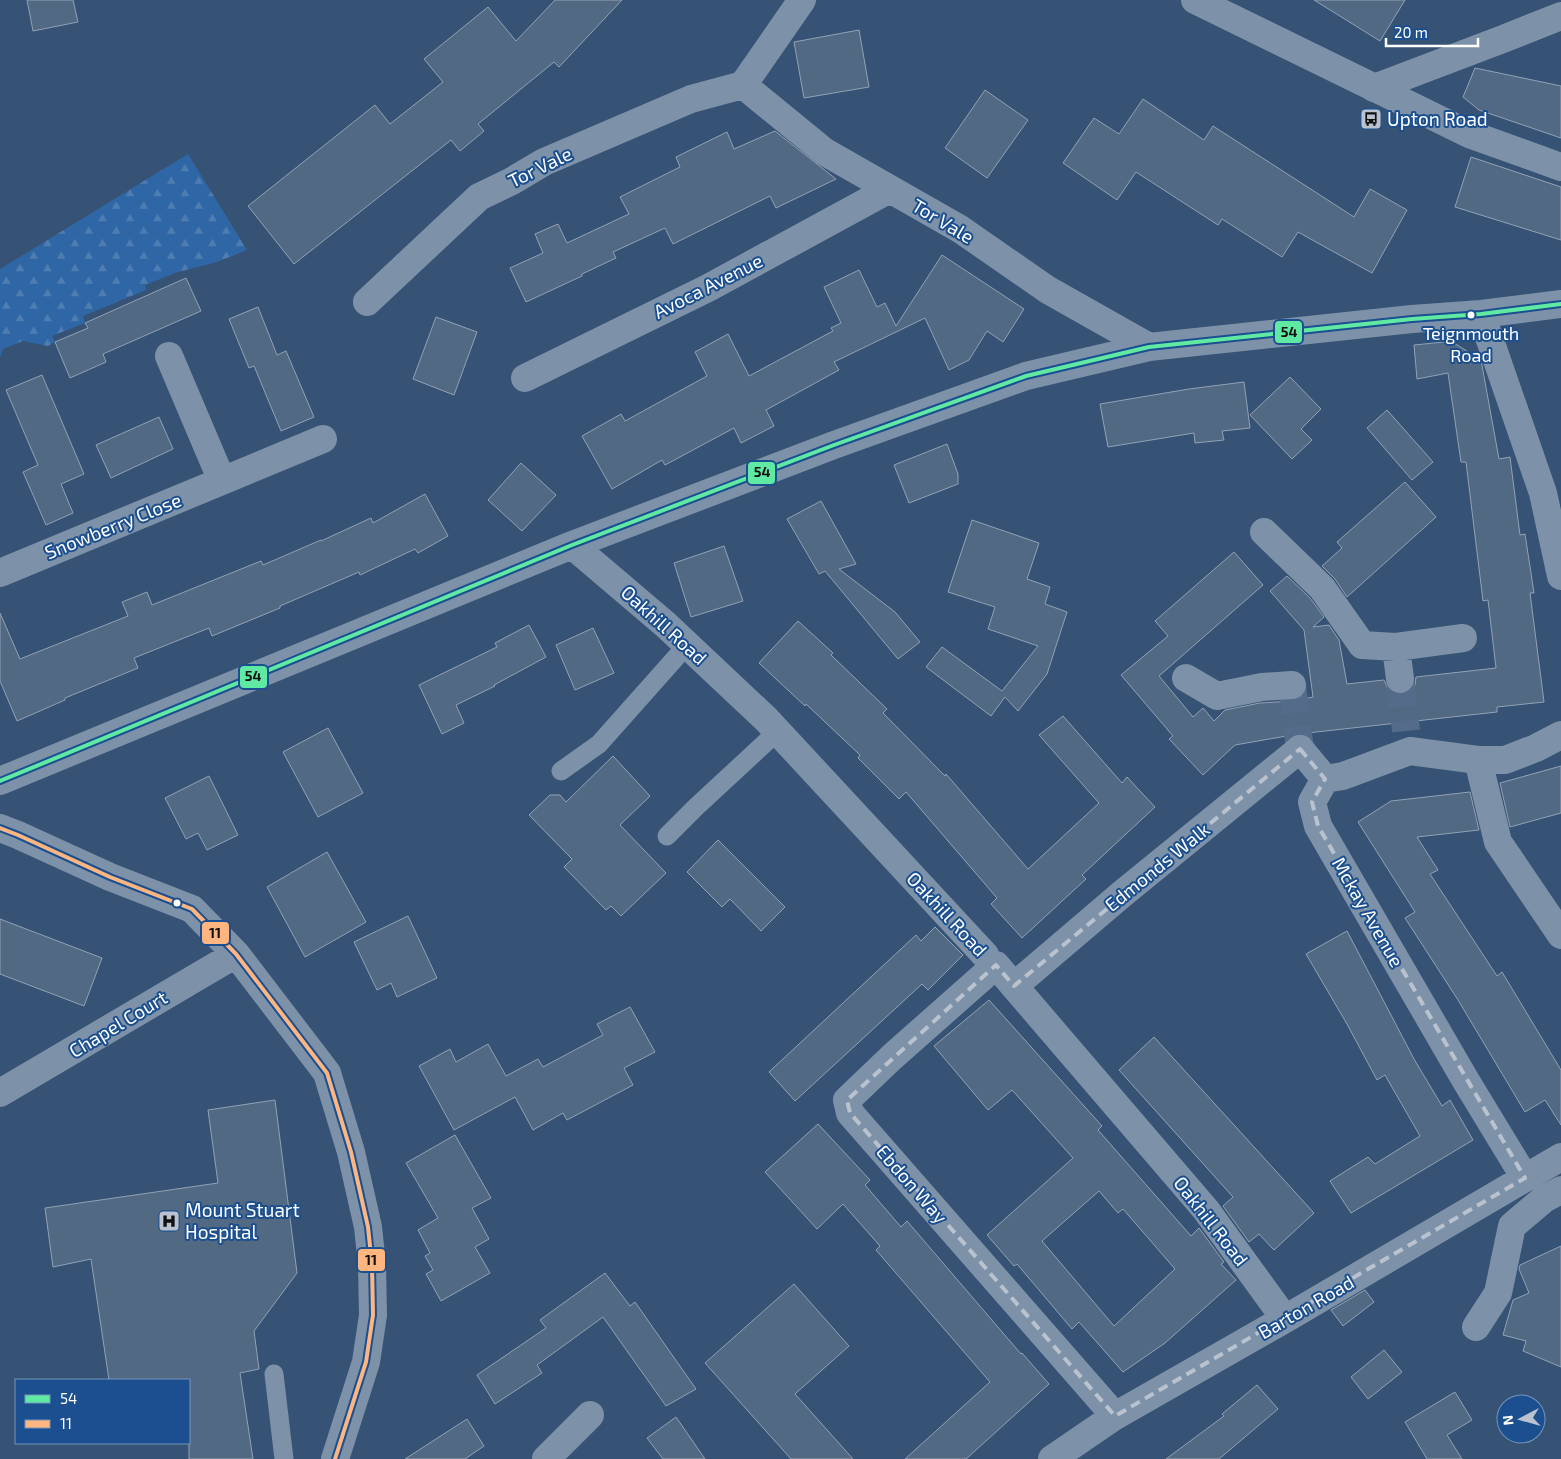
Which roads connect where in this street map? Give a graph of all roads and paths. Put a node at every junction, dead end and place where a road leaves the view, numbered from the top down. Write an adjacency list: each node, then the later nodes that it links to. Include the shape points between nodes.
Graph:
1 (802, 0): 4 (street)
2 (1195, 0): 5 (street)
3 (1561, 16): 5 (street)
4 (743, 85): 7 (street, Tor Vale, via 825,152); 8 (street, Tor Vale, via 691,99 544,162 479,197)
5 (1374, 88): 6 (street, via 1469,134)
6 (1561, 167)
7 (890, 189): 11 (street, Tor Vale, via 960,229 1048,290); 13 (street, Avoca Avenue, via 708,288)
8 (367, 302)
9 (1561, 304): 10 (street)
10 (1481, 314): 11 (street); 19 (street, via 1543,493)
11 (1149, 347): 17 (street, via 1026,376)
12 (169, 356): 15 (street)
13 (525, 378)
14 (323, 439): 15 (street, Snowberry Close)
15 (222, 481): 18 (street, Snowberry Close)
16 (1264, 532): 22 (street, via 1322,588 1362,645)
17 (572, 545): 21 (street, Oakhill Road); 31 (street)
18 (1, 569)
19 (1561, 576)
20 (1462, 638): 22 (street)
21 (687, 645): 26 (street, Oakhill Road); 29 (lane, via 600,744)
22 (1396, 647): 24 (street)
23 (1186, 678): 25 (street, via 1217,696)
24 (1400, 679)
25 (1292, 685)
26 (777, 732): 33 (lane); 36 (street, Oakhill Road)
27 (1561, 735): 28 (street, via 1506,760)
28 (1478, 760): 30 (street, via 1408,741 1343,776); 34 (street, via 1498,842)
29 (561, 771)
30 (1325, 779): 37 (street, Edmonds Walk, via 1300,749); 40 (street, Mckay Avenue, via 1312,802 1318,826)
31 (0, 781)
32 (0, 828): 35 (street, via 192,909)
33 (667, 836)
34 (1561, 935)
35 (236, 954): 38 (street, Chapel Court); 48 (street, via 327,1073 352,1152 368,1227 373,1315 366,1362)
36 (990, 960): 37 (street, Oakhill Road); 46 (street, Ebdon Way, via 847,1100 850,1114)
37 (1014, 986): 42 (street, Oakhill Road, via 1206,1210)
38 (0, 1093)
39 (1561, 1157): 40 (street, Barton Road)
40 (1525, 1178): 42 (street, Barton Road)
41 (1561, 1190): 43 (street, via 1544,1199 1512,1226 1498,1293)
42 (1285, 1319): 46 (street, Barton Road)
43 (1476, 1327)
44 (274, 1374): 47 (lane)
45 (590, 1414): 49 (street)
46 (1115, 1416): 50 (street, Barton Road)
47 (284, 1459)
48 (335, 1459)
49 (546, 1459)
50 (1052, 1459)

